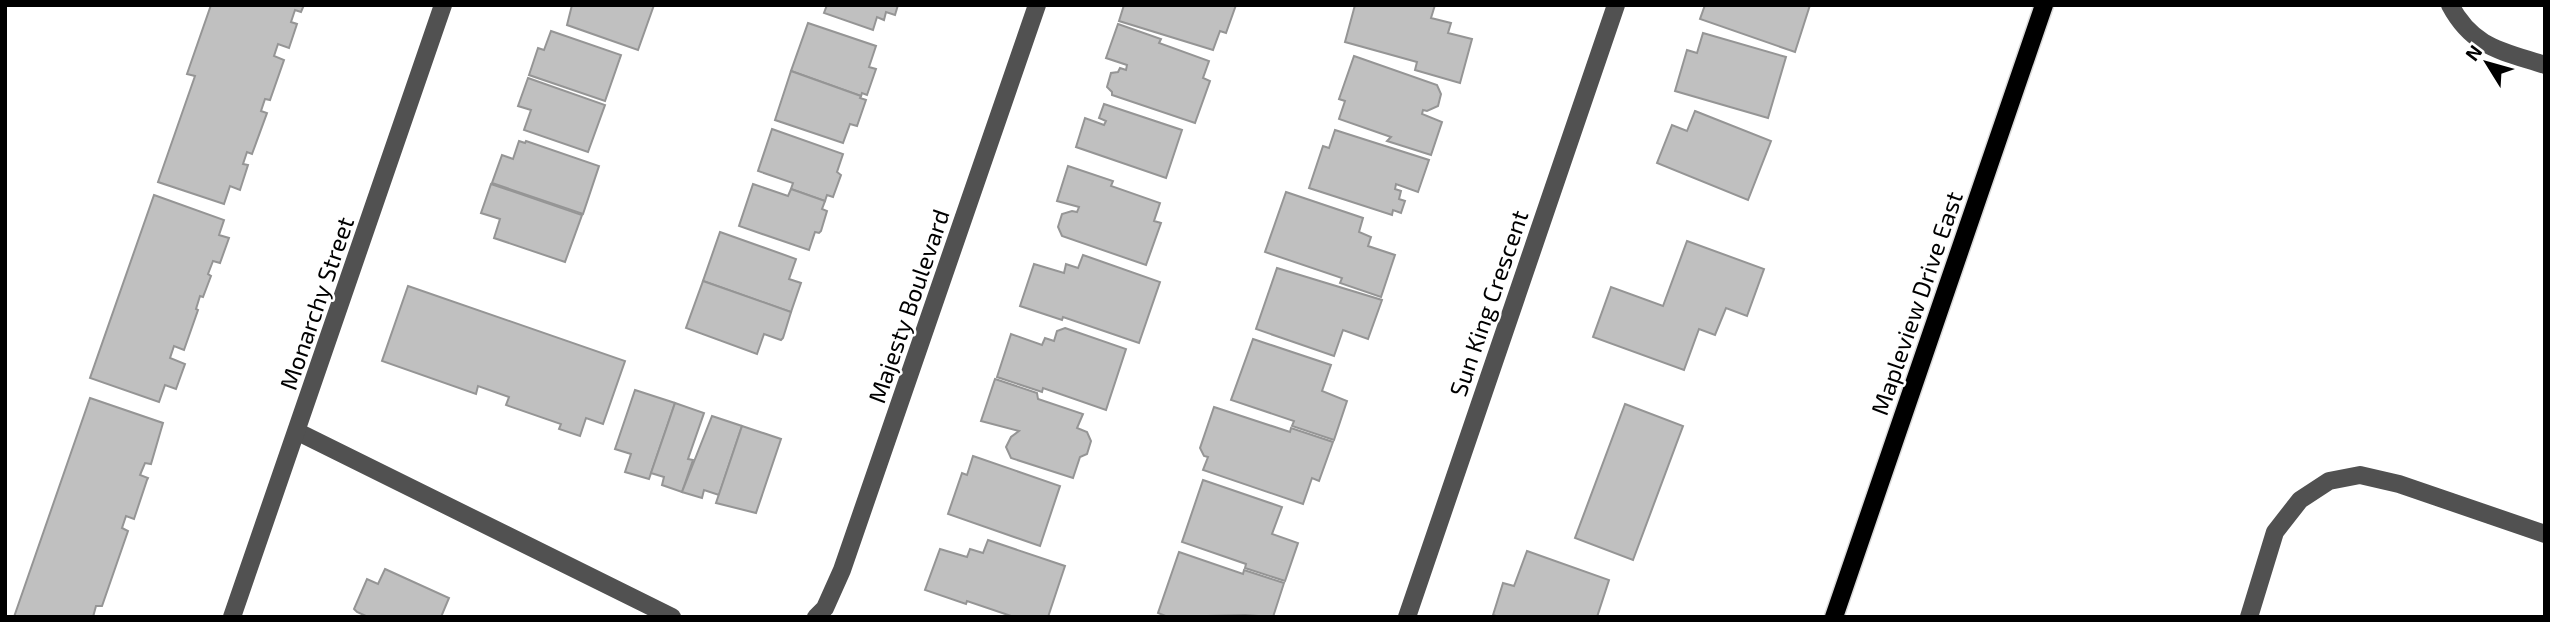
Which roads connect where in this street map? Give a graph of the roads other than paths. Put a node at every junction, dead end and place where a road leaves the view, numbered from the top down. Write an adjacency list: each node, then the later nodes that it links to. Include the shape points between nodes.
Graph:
1 (443, 5): 7 (street, Monarchy Street)
2 (1037, 5): 11 (street, Majesty Boulevard, via 842,570 825,608)
3 (1616, 5): 12 (street, Sun King Crescent)
4 (2044, 5): 13 (main road, Mapleview Drive East)
5 (2449, 5): 6 (street, via 2476,40)
6 (2545, 65)
7 (298, 432): 9 (street, Monarchy Street); 10 (street)
8 (2545, 534): 14 (street, via 2399,484 2360,475 2329,481 2300,500 2275,533)
9 (232, 617)
10 (672, 617)
11 (816, 617)
12 (1408, 617)
13 (1834, 617)
14 (2249, 617)

